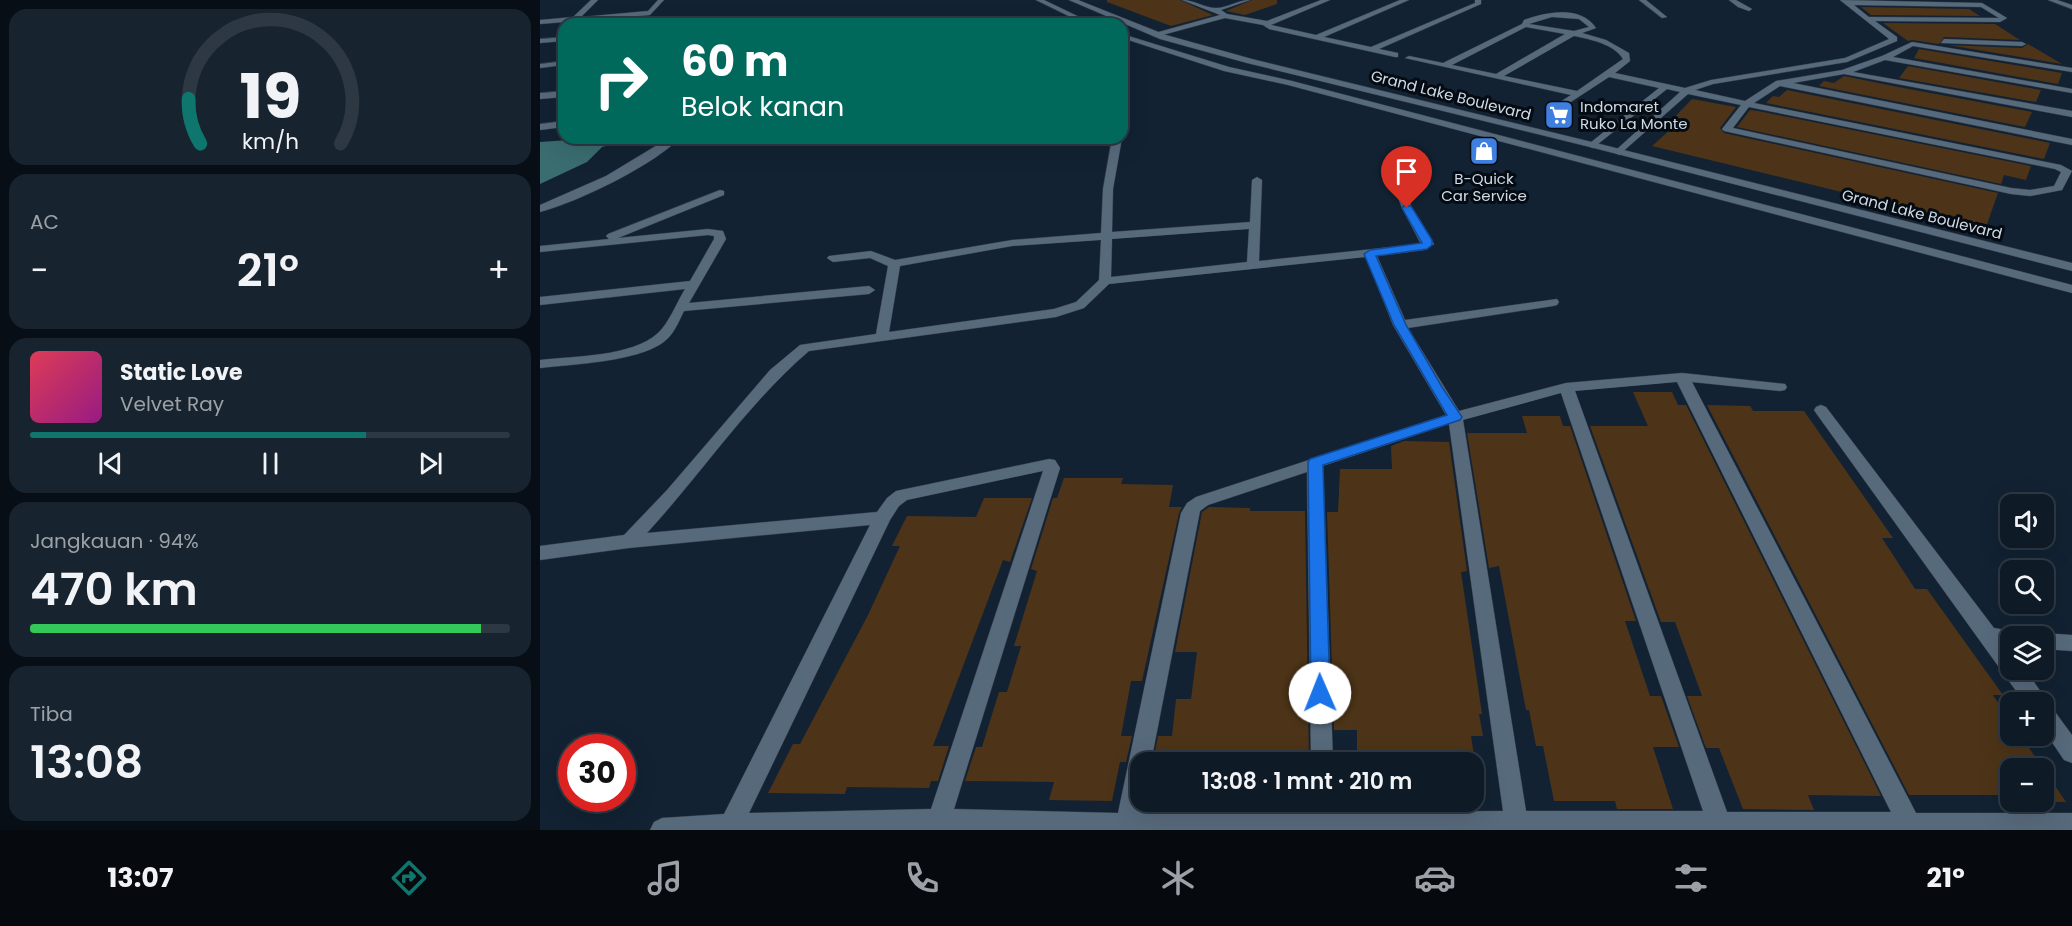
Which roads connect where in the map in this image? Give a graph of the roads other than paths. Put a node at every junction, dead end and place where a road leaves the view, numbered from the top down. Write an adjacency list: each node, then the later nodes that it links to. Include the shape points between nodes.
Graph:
1 (595, 0): 19 (street)
2 (661, 0): 20 (street, via 650,13)
3 (1039, 0): 21 (street)
4 (1072, 0): 22 (street, Grand Lake Boulevard)
5 (1185, 0): 16 (street)
6 (1246, 0): 16 (street)
7 (1327, 0): 28 (street)
8 (1406, 0): 33 (street)
9 (1478, 0): 39 (street, via 1478,4)
10 (1642, 0): 18 (street)
11 (1732, 0): 15 (street)
12 (2051, 0): 14 (street)
13 (1845, 1): 24 (street); 24 (street, via 1982,5 2004,18)
14 (2072, 7)
15 (1749, 9)
16 (1216, 10): 17 (street)
17 (1225, 16): 23 (street); 31 (street)
18 (1664, 17)
19 (576, 18)
20 (588, 18)
21 (1075, 18)
22 (1116, 18)
23 (1235, 18): 28 (street); 34 (street)
24 (1868, 19): 35 (street)
25 (558, 20): 26 (street)
26 (540, 22)
27 (1128, 23): 31 (street, Grand Lake Boulevard)
28 (1266, 23): 33 (street)
29 (1525, 25): 30 (street); 30 (street, via 1526,21 1552,14 1592,24 1593,28); 44 (street)
30 (1569, 34): 48 (street, via 1600,41 1626,55 1622,65); 49 (street)
31 (1158, 35): 34 (street, Grand Lake Boulevard)
32 (1128, 38): 85 (street, Grand Lake Boulevard, via 1227,69)
33 (1314, 38): 39 (street)
34 (1172, 39): 68 (street, Grand Lake Boulevard, via 1294,73)
35 (1894, 39): 38 (street); 52 (street, via 1846,60 1711,82)
36 (558, 40): 37 (street)
37 (540, 41)
38 (2022, 44)
39 (1371, 50): 40 (street)
40 (1395, 55)
41 (1409, 58): 44 (street)
42 (1885, 58): 46 (street, via 1906,45 1917,44); 47 (street); 53 (street)
43 (558, 64): 45 (street)
44 (1445, 65): 49 (street)
45 (540, 66)
46 (2072, 70)
47 (1844, 72): 50 (street); 62 (street)
48 (1607, 74): 51 (street); 54 (street)
49 (1496, 77): 54 (street)
50 (1779, 83): 57 (street); 62 (street)
51 (1665, 87): 52 (street); 59 (street)
52 (1686, 91): 57 (street); 61 (street)
53 (2072, 91)
54 (1579, 93): 58 (street)
55 (558, 94): 56 (street)
56 (540, 96)
57 (1748, 103): 57 (street, via 2058,167 2067,171 2058,188 2030,193 2011,191 1724,131)
58 (1563, 104)
59 (1630, 113): 61 (street); 68 (street)
60 (2072, 114): 62 (street)
61 (1657, 119): 69 (street)
62 (2046, 123): 65 (street)
63 (558, 124): 64 (street)
64 (540, 126)
65 (2072, 142)
66 (667, 144): 73 (street, via 602,185)
67 (1116, 144): 75 (street, via 1108,189)
68 (1593, 145): 69 (street, Grand Lake Boulevard)
69 (1619, 152): 82 (street, Grand Lake Boulevard)
70 (1394, 175): 78 (street, via 1428,244)
71 (1257, 180): 74 (street)
72 (720, 193): 76 (street)
73 (540, 209)
74 (1254, 225): 75 (street); 81 (street)
75 (1106, 235): 80 (street, via 991,246); 83 (street)
76 (594, 244): 77 (street); 84 (street, via 719,233 720,239)
77 (540, 249)
78 (1370, 254): 81 (street); 90 (street)
79 (833, 258): 80 (street, via 871,254)
80 (894, 264): 91 (street)
81 (1253, 264): 83 (street)
82 (2072, 267)
83 (1105, 281): 91 (street, via 1072,309)
84 (693, 284): 87 (street); 89 (street)
85 (2072, 289)
86 (869, 290): 89 (street)
87 (540, 302)
88 (1553, 302): 90 (street)
89 (680, 308): 92 (street, via 664,335 646,346 624,354)
90 (1400, 325): 97 (street)
91 (882, 336): 100 (street, via 810,347 796,354 775,373)
92 (540, 364)
93 (1682, 377): 94 (street); 95 (street); 117 (street)
94 (1566, 387): 97 (street); 113 (street)
95 (1780, 387)
96 (1821, 410): 102 (street)
97 (1455, 417): 98 (street); 112 (street)
98 (1315, 462): 108 (street); 114 (street, via 1202,501 1191,510)
99 (882, 518): 100 (street); 111 (street, via 902,495 1045,464 1052,466); 118 (street)
100 (629, 541): 101 (street)
101 (540, 553)
102 (1990, 636): 103 (street); 106 (street)
103 (2000, 637)
104 (2054, 641): 105 (street)
105 (2072, 643)
106 (2000, 650)
107 (2054, 728): 109 (street)
108 (1322, 752)
109 (2072, 753)
110 (1323, 812): 115 (street)
111 (939, 820): 114 (street); 118 (street)
112 (1515, 822): 113 (street); 115 (street)
113 (1719, 823): 117 (street)
114 (1127, 825): 115 (street)
115 (1323, 825)
116 (2072, 825): 117 (street)
117 (1910, 826)
118 (729, 827): 119 (street)
119 (662, 830)

